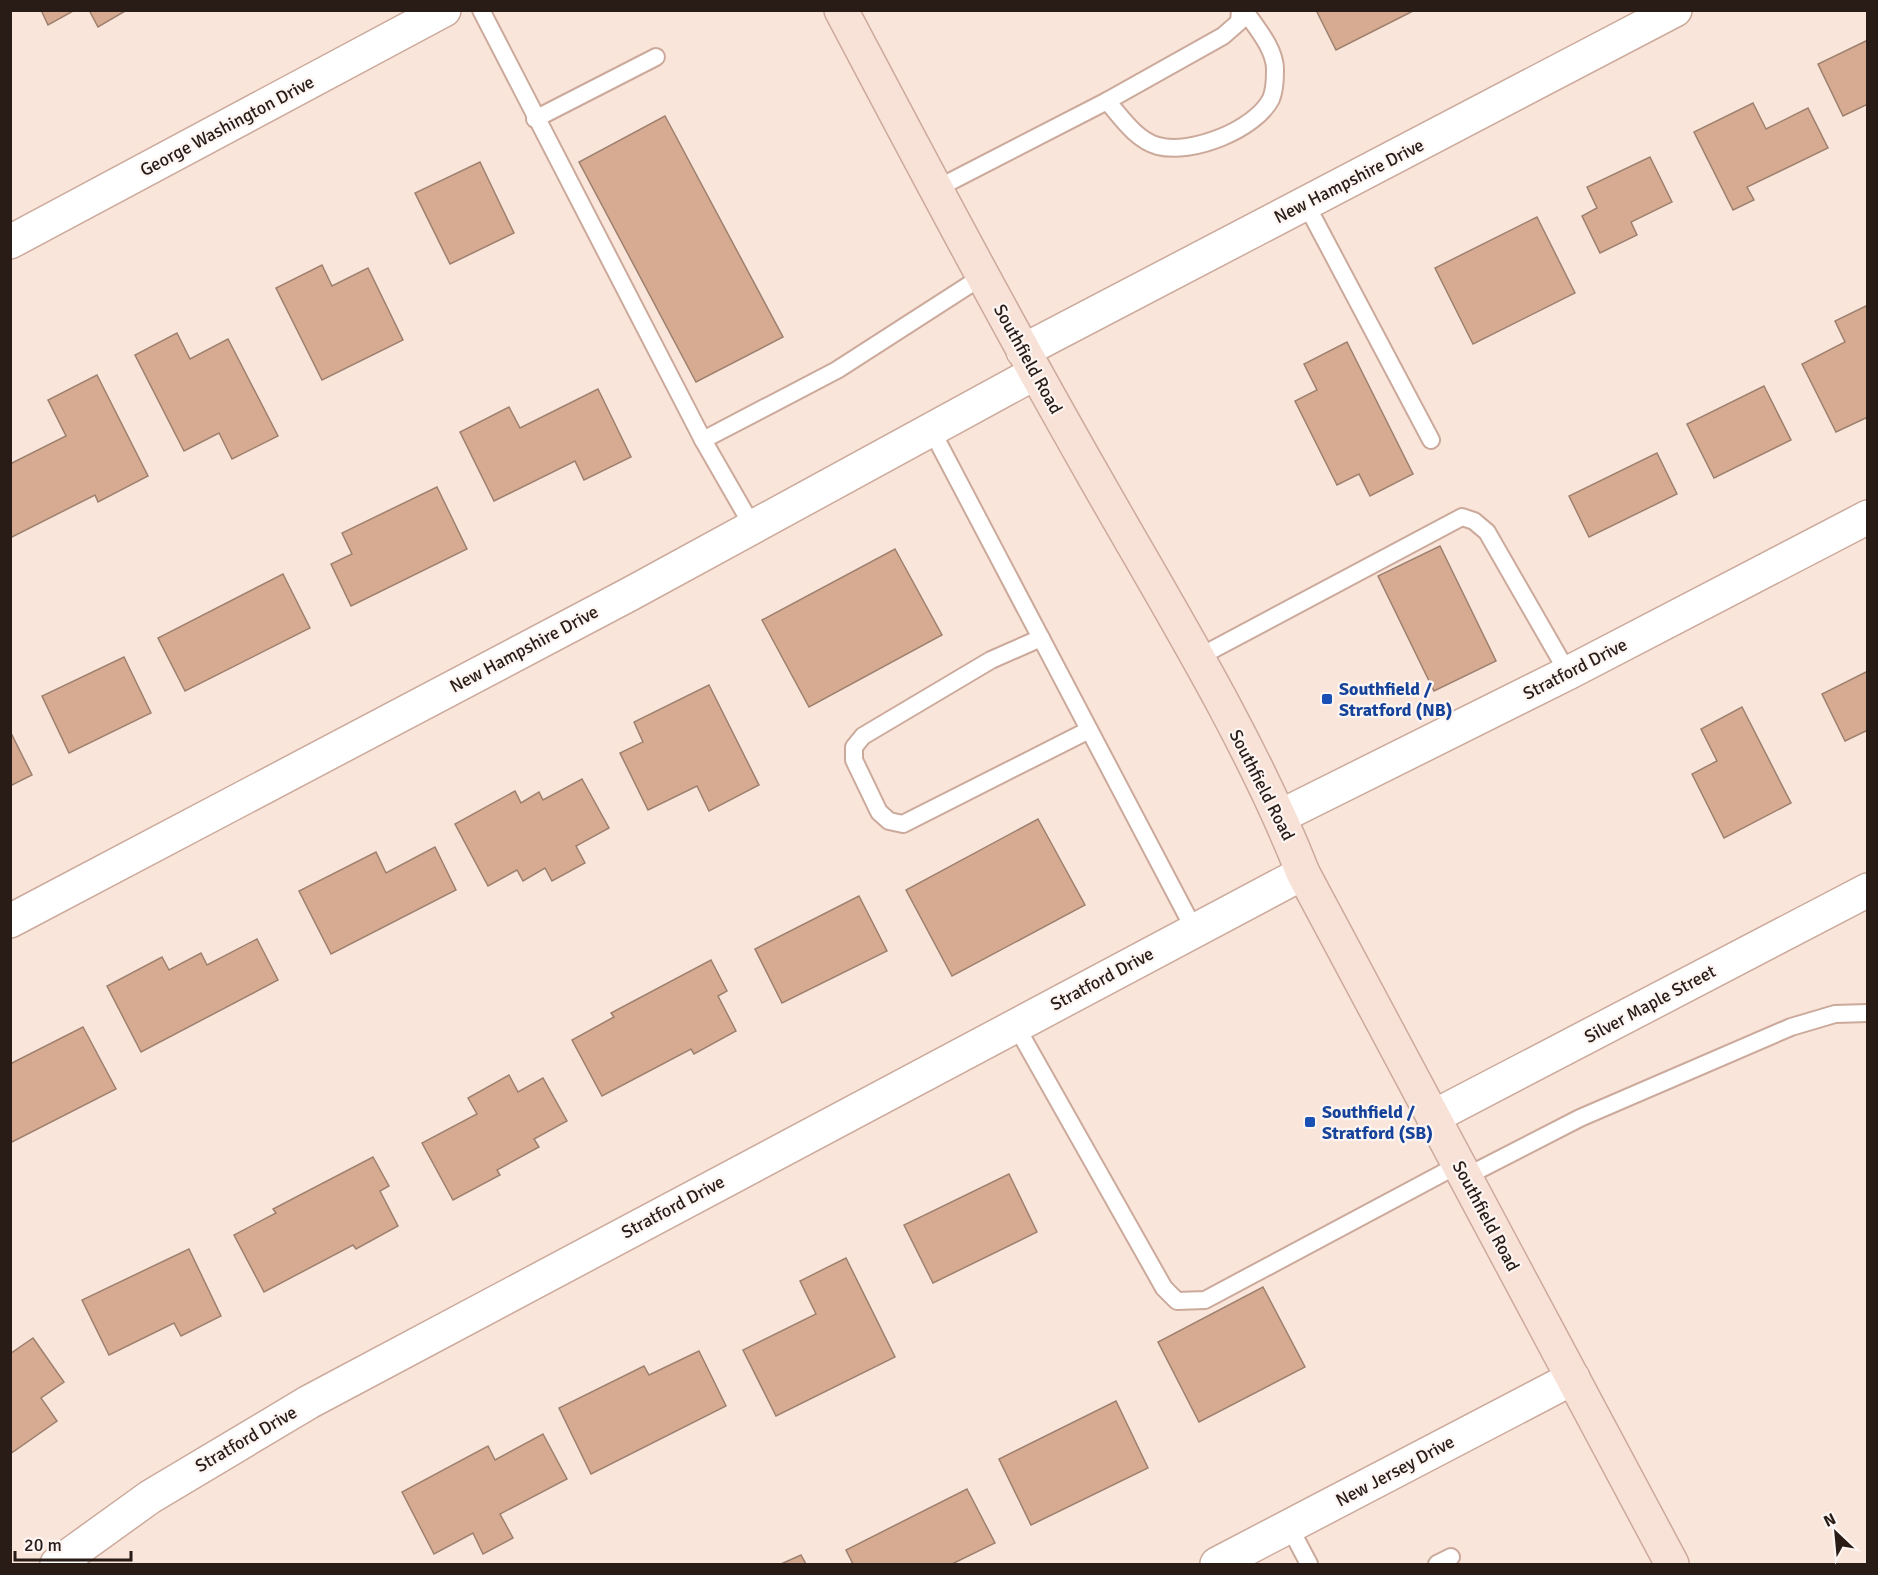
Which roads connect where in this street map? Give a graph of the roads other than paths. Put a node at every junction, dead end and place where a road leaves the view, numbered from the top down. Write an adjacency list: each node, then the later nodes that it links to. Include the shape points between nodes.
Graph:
1 (444, 10): 12 (street, George Washington Drive)
2 (481, 10): 9 (lane)
3 (841, 10): 10 (main road, Southfield Road)
4 (1240, 10): 8 (lane, via 1239,22 1223,36)
5 (1245, 10): 8 (lane, via 1265,41 1276,69 1271,98 1245,126 1217,140 1185,148 1157,146 1131,130)
6 (1675, 10): 11 (street, New Hampshire Drive)
7 (656, 57): 9 (lane)
8 (1107, 101): 10 (lane)
9 (536, 119): 16 (lane)
10 (936, 189): 13 (main road, Southfield Road)
11 (1306, 204): 14 (street, New Hampshire Drive); 17 (lane)
12 (10, 242)
13 (983, 276): 14 (main road, Southfield Road); 16 (lane, via 837,370)
14 (1029, 362): 15 (street, New Hampshire Drive); 21 (main road, Southfield Road)
15 (931, 429): 19 (street, New Hampshire Drive); 20 (lane)
16 (703, 440): 19 (lane)
17 (1431, 440)
18 (1868, 517): 22 (street, Stratford Drive)
19 (753, 527): 27 (street, New Hampshire Drive)
20 (1041, 638): 23 (lane); 23 (lane, via 991,660 863,736 854,747 854,760 879,812 903,824)
21 (1197, 658): 22 (lane, via 1462,517 1487,532); 24 (main road, Southfield Road)
22 (1568, 673): 24 (street, Stratford Drive)
23 (1089, 730): 28 (lane)
24 (1281, 816): 25 (main road, Southfield Road)
25 (1303, 873): 28 (street, Stratford Drive); 31 (main road, Southfield Road)
26 (1868, 890): 31 (street, Silver Maple Street)
27 (10, 921)
28 (1194, 929): 30 (street, Stratford Drive)
29 (1868, 1013): 32 (lane, via 1835,1014 1791,1027)
30 (1016, 1026): 32 (lane, via 1164,1288 1177,1301 1205,1300); 35 (street, Stratford Drive, via 257,1431 150,1497)
31 (1433, 1117): 32 (main road, Southfield Road)
32 (1462, 1171): 33 (main road, Southfield Road)
33 (1573, 1378): 34 (street, New Jersey Drive); 38 (main road, Southfield Road)
34 (1289, 1526): 36 (street, New Jersey Drive); 37 (lane)
35 (57, 1564)
36 (1216, 1564)
37 (1309, 1564)
38 (1672, 1564)

